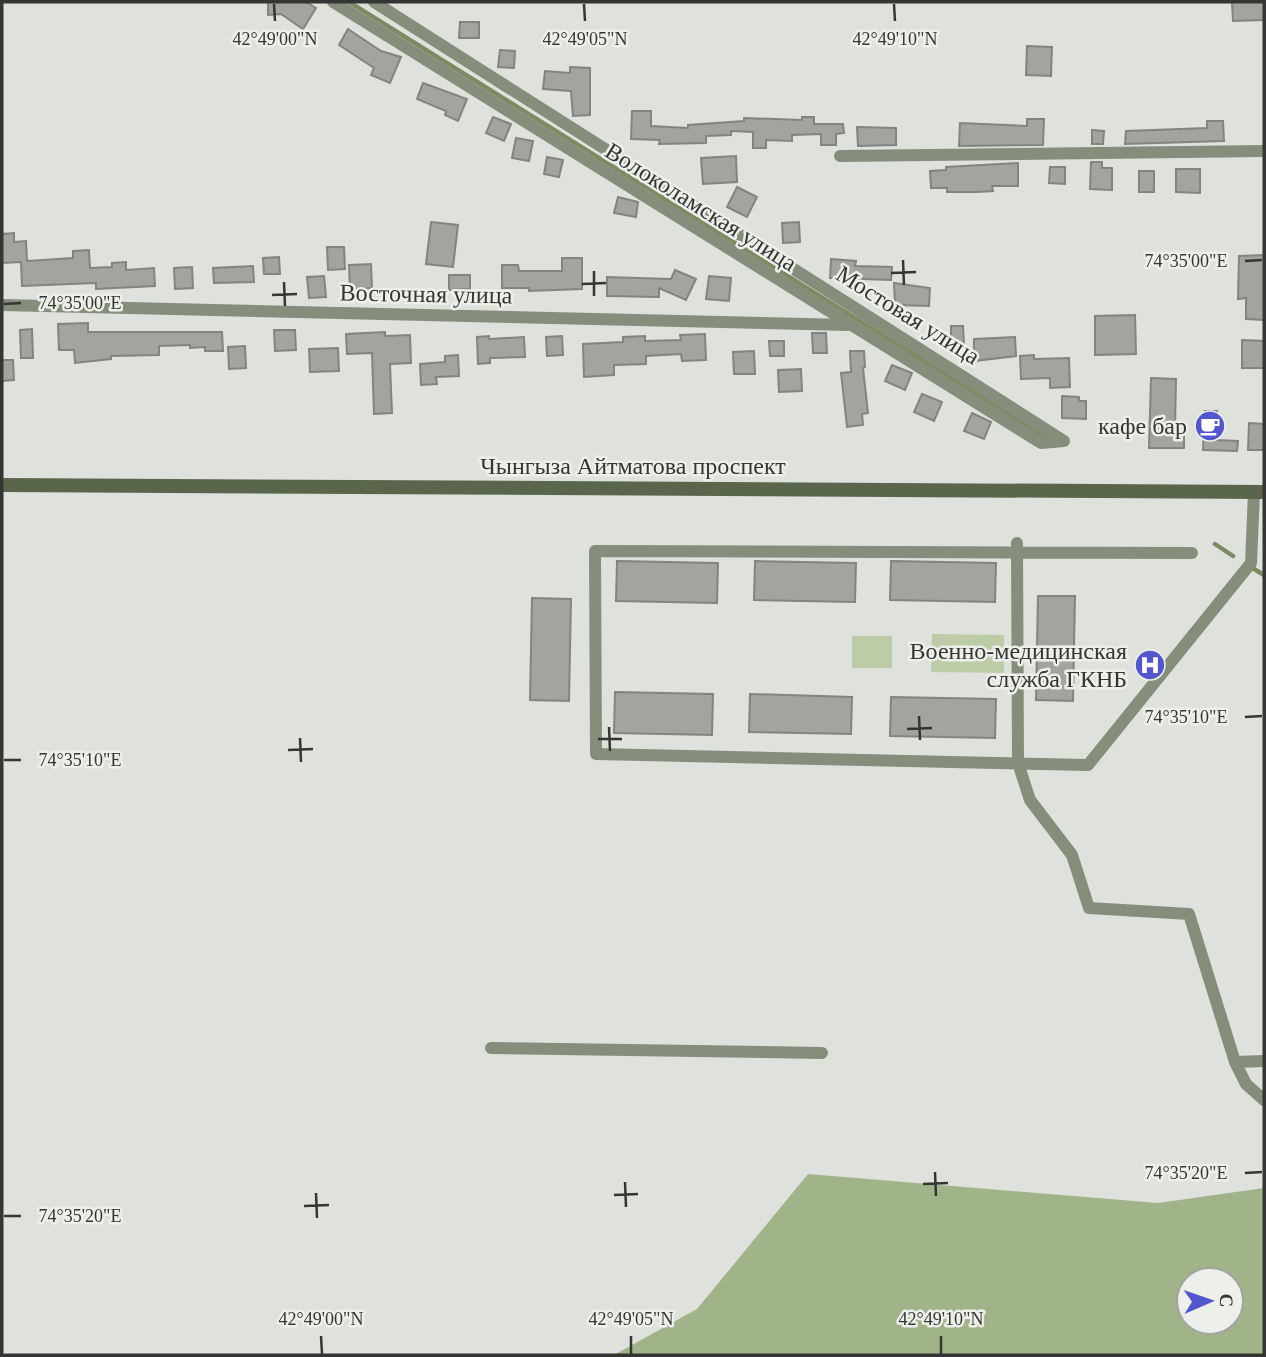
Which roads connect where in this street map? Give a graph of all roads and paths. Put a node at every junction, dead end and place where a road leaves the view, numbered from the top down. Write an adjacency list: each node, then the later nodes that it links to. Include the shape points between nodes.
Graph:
1 (333, 2): 6 (street, Волоколамская улица)
2 (374, 2): 7 (street, Мостовая улица, via 1064,441)
3 (1264, 151): 4 (street)
4 (840, 156)
5 (2, 305): 6 (street, Восточная улица)
6 (849, 325): 7 (street, Волоколамская улица, via 1041,443)
7 (1048, 443)
8 (2, 485): 9 (main road, Чынгыза Айтматова проспект)
9 (1259, 492): 12 (street, via 1251,563 1088,765)
10 (1017, 548): 11 (street); 12 (street); 12 (street, via 594,551 596,754)
11 (1192, 553)
12 (1018, 763): 16 (street, via 1030,800 1072,855 1089,908 1189,914)
13 (491, 1048): 14 (street)
14 (822, 1053)
15 (1264, 1061): 16 (street)
16 (1235, 1062): 17 (street, via 1246,1084)
17 (1264, 1100)

